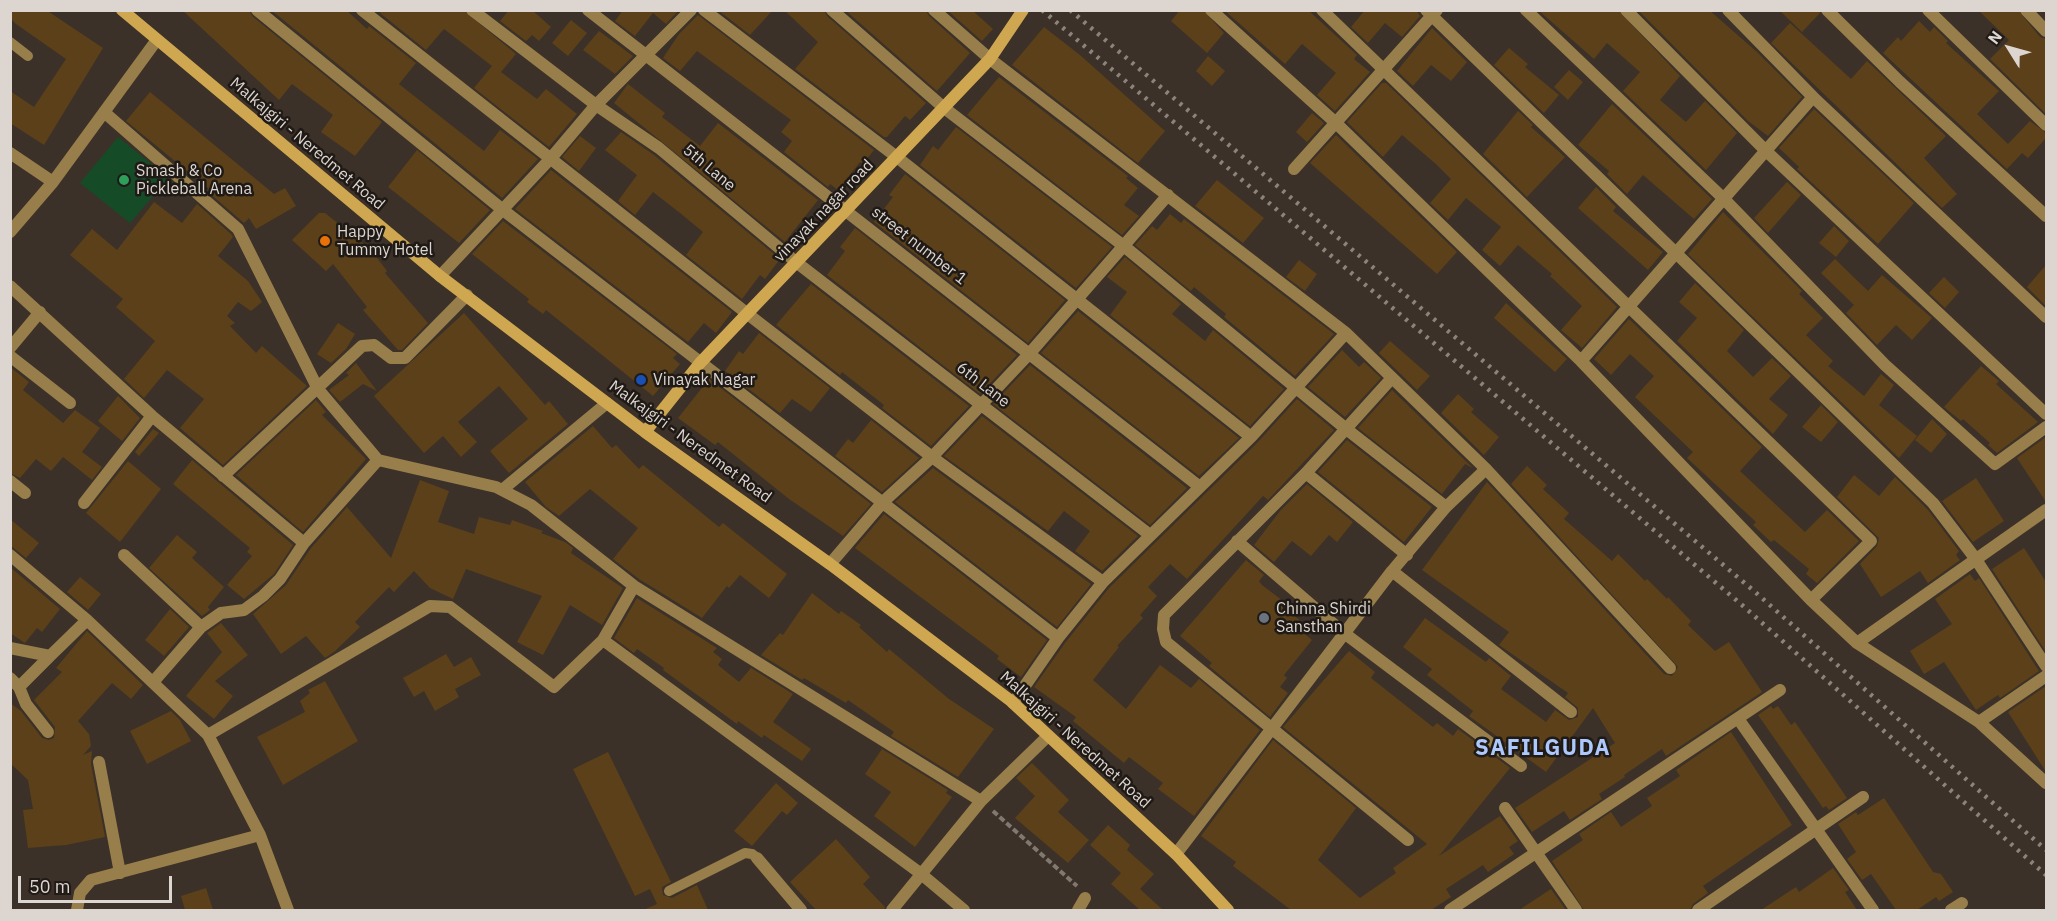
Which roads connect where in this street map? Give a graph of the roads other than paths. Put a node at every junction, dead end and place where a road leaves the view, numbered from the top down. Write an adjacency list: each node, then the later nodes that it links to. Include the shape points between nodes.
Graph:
1 (257, 10): 41 (street)
2 (362, 10): 35 (street)
3 (472, 10): 28 (street, 5th Lane)
4 (588, 10): 24 (street, street number 1)
5 (691, 10): 24 (street)
6 (704, 10): 36 (street)
7 (832, 10): 29 (street)
8 (934, 10): 25 (street)
9 (1023, 10): 25 (main road, vinayak nagar road)
10 (1211, 10): 31 (street)
11 (1322, 10): 26 (street)
12 (1526, 10): 40 (street)
13 (1626, 10): 33 (street)
14 (1728, 10): 27 (street)
15 (1827, 10): 43 (street)
16 (1928, 10): 32 (street)
17 (2026, 10): 20 (street)
18 (1432, 12): 26 (street); 46 (street)
19 (129, 13): 21 (main road, Malkajgiri - Neredmet Road)
20 (2046, 31)
21 (156, 41): 30 (street); 48 (main road, Malkajgiri - Neredmet Road)
22 (10, 42): 23 (lane)
23 (28, 56)
24 (646, 56): 28 (street); 42 (street, street number 1)
25 (990, 59): 29 (main road, vinayak nagar road); 39 (street)
26 (1385, 70): 31 (street); 52 (street)
27 (1813, 97): 33 (street); 55 (street)
28 (596, 105): 35 (street); 47 (street, 5th Lane, via 659,148)
29 (943, 107): 36 (main road, vinayak nagar road); 45 (street)
30 (104, 112): 38 (street); 63 (street, via 238,229)
31 (1337, 124): 37 (street); 60 (street)
32 (2046, 126)
33 (1765, 150): 40 (street); 68 (street)
34 (10, 153): 38 (street)
35 (552, 158): 41 (street); 54 (street)
36 (898, 159): 42 (main road, vinayak nagar road); 51 (street)
37 (1294, 169)
38 (53, 182): 44 (street)
39 (1168, 195): 45 (street); 56 (street)
40 (1724, 199): 46 (street); 70 (street, via 1885,365 1995,464)
41 (503, 210): 48 (street); 61 (street)
42 (847, 211): 47 (main road, vinayak nagar road); 58 (street, street number 1)
43 (2046, 216)
44 (10, 232)
45 (1125, 247): 51 (street); 64 (street)
46 (1677, 254): 52 (street); 93 (street, via 1934,503)
47 (796, 262): 54 (main road, vinayak nagar road); 67 (street, 6th Lane)
48 (440, 276): 50 (main road, Malkajgiri - Neredmet Road)
49 (10, 286): 53 (street)
50 (466, 295): 63 (street, via 405,358 391,358 374,345 362,346); 66 (main road, Malkajgiri - Neredmet Road)
51 (1076, 301): 58 (street); 73 (street)
52 (1630, 307): 60 (street); 98 (street, via 1871,541)
53 (40, 312): 57 (street); 69 (street)
54 (749, 315): 61 (main road, vinayak nagar road); 74 (street)
55 (2046, 317)
56 (1346, 333): 62 (street); 64 (street)
57 (10, 348)
58 (1030, 353): 67 (street); 80 (street, street number 1)
59 (10, 356): 65 (street)
60 (1581, 361): 98 (street)
61 (700, 363): 72 (main road, vinayak nagar road); 83 (street)
62 (1391, 379): 71 (street); 76 (street)
63 (318, 388): 75 (street); 78 (street)
64 (1298, 388): 71 (street); 73 (street)
65 (70, 403)
66 (607, 403): 72 (main road, Malkajgiri - Neredmet Road); 81 (street)
67 (981, 404): 74 (street); 87 (street, 6th Lane)
68 (2046, 414)
69 (152, 416): 78 (street); 84 (street)
70 (2046, 427)
71 (1345, 428): 77 (street); 85 (street)
72 (645, 432): 94 (main road, Malkajgiri - Neredmet Road)
73 (1251, 437): 80 (street)
74 (932, 457): 83 (street); 96 (street)
75 (378, 460): 81 (street); 89 (street)
76 (1486, 469): 85 (street); 108 (street)
77 (1306, 473): 88 (street); 92 (street)
78 (224, 476): 89 (street)
79 (10, 481): 82 (street)
80 (1200, 487): 87 (street)
81 (502, 490): 97 (street, via 531,505)
82 (25, 493)
83 (883, 502): 94 (street); 102 (street)
84 (84, 503)
85 (1446, 507): 92 (street)
86 (2046, 510): 93 (street)
87 (1150, 535): 96 (street)
88 (1237, 541): 101 (street); 117 (street, via 1164,615 1163,629 1166,642)
89 (304, 543): 100 (street, via 280,579 263,596 244,610 221,613)
90 (10, 555): 99 (street)
91 (124, 555): 100 (street)
92 (1407, 555): 95 (street)
93 (1975, 558): 104 (street); 107 (street)
94 (830, 564): 113 (main road, Malkajgiri - Neredmet Road)
95 (1392, 571): 101 (street); 114 (street)
96 (1102, 582): 102 (street)
97 (634, 586): 103 (street); 125 (street)
98 (1811, 600): 104 (street)
99 (87, 620): 106 (street); 110 (street)
100 (201, 627): 110 (street)
101 (1344, 633): 117 (street); 122 (street)
102 (1058, 638): 113 (street)
103 (603, 640): 119 (street, via 554,687 450,608 430,606); 134 (street)
104 (1857, 643): 116 (street)
105 (10, 648): 106 (street)
106 (50, 656): 111 (street)
107 (2046, 666)
108 (1670, 668)
109 (2046, 676): 116 (street)
110 (154, 681): 119 (street)
111 (15, 682): 118 (street)
112 (1780, 690): 115 (street)
113 (1013, 703): 120 (main road, Malkajgiri - Neredmet Road)
114 (1571, 712)
115 (1739, 720): 127 (street); 131 (street)
116 (1979, 722): 123 (street)
117 (1272, 731): 129 (street); 130 (street)
118 (48, 732)
119 (208, 735): 128 (street)
120 (1048, 736): 125 (street); 130 (main road, Malkajgiri - Neredmet Road)
121 (99, 762): 133 (street)
122 (1521, 766)
123 (2046, 783)
124 (1863, 797): 127 (street)
125 (981, 801): 134 (street)
126 (1505, 808): 131 (street)
127 (1816, 829): 147 (street); 148 (street)
128 (260, 835): 133 (street); 139 (street)
129 (1408, 840)
130 (1176, 854): 144 (main road, Malkajgiri - Neredmet Road)
131 (1537, 854): 145 (street); 146 (street)
132 (757, 858): 135 (lane, via 745,853); 140 (street)
133 (120, 873): 138 (street, via 91,880 80,893)
134 (920, 873): 141 (street); 142 (street)
135 (669, 891)
136 (1085, 898): 143 (street)
137 (1962, 903): 149 (street)
138 (77, 910)
139 (288, 910)
140 (801, 910)
141 (892, 910)
142 (964, 910)
143 (1078, 910)
144 (1228, 910)
145 (1450, 910)
146 (1576, 910)
147 (1698, 910)
148 (1873, 910)
149 (1951, 910)

